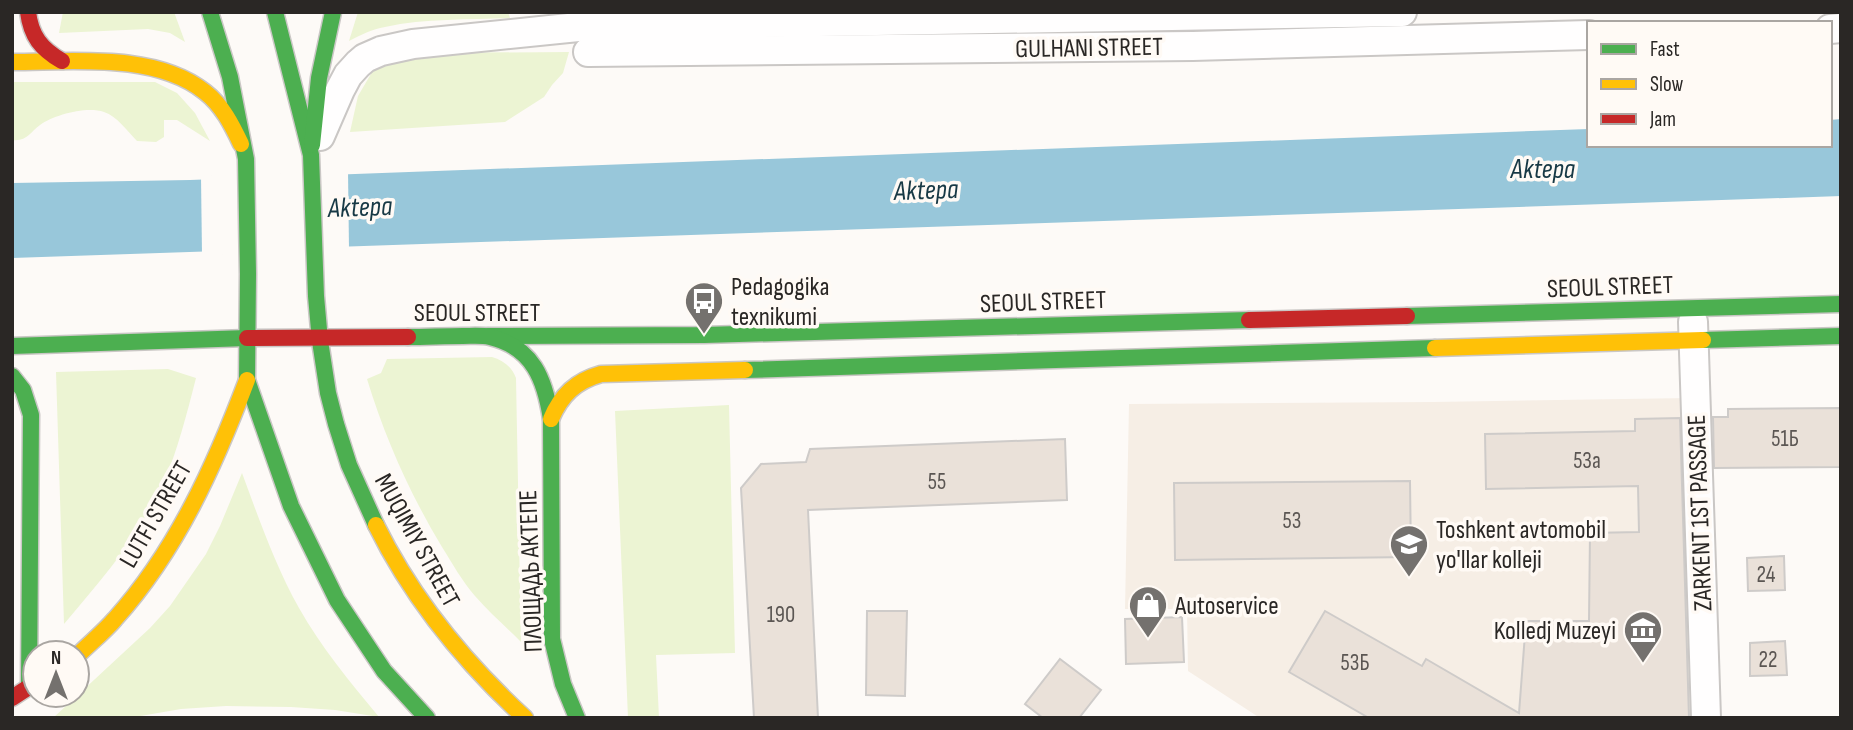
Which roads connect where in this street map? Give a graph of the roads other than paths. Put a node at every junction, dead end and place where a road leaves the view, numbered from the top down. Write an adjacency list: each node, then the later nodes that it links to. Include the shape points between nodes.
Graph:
1 (28, 12): 8 (main road); 10 (main road, via 35,39 45,52)
2 (210, 12): 13 (main road, via 230,76)
3 (275, 12): 12 (main road)
4 (333, 12): 12 (main road, via 320,71)
5 (560, 12): 9 (street)
6 (1402, 12): 9 (street, GULHANI STREET)
7 (1587, 35): 9 (street, GULHANI STREET, via 1193,46)
8 (18, 36)
9 (588, 39): 12 (street, GULHANI STREET, via 413,44 372,55 344,82)
10 (62, 61): 11 (main road); 13 (main road, via 138,65 188,79 224,112)
11 (12, 62)
12 (312, 158): 18 (main road, MUQIMIY STREET)
13 (246, 159): 19 (main road)
14 (1841, 304): 15 (main road, SEOUL STREET)
15 (1693, 308): 16 (main road, SEOUL STREET, via 704,335); 20 (street, ZARKENT 1ST PASSAGE)
16 (488, 336): 18 (main road, SEOUL STREET); 24 (main road, ПЛОЩАДЬ АКТЕПЕ, via 514,346 534,365)
17 (1841, 336): 20 (main road)
18 (319, 337): 19 (main road, SEOUL STREET); 28 (main road, MUQIMIY STREET, via 336,425 373,522 435,622)
19 (247, 338): 21 (main road, SEOUL STREET); 23 (main road)
20 (1693, 341): 24 (main road, via 601,373 570,387); 30 (street, ZARKENT 1ST PASSAGE)
21 (12, 346)
22 (12, 376): 25 (main road, via 23,390 31,415)
23 (247, 380): 26 (main road, LUTFI STREET, via 224,442 177,533 137,592); 27 (main road, via 291,506 337,600 384,671)
24 (551, 419): 29 (main road, ПЛОЩАДЬ АКТЕПЕ, via 552,639)
25 (32, 639)
26 (91, 642)
27 (426, 718)
28 (525, 718)
29 (577, 718)
30 (1706, 718)

